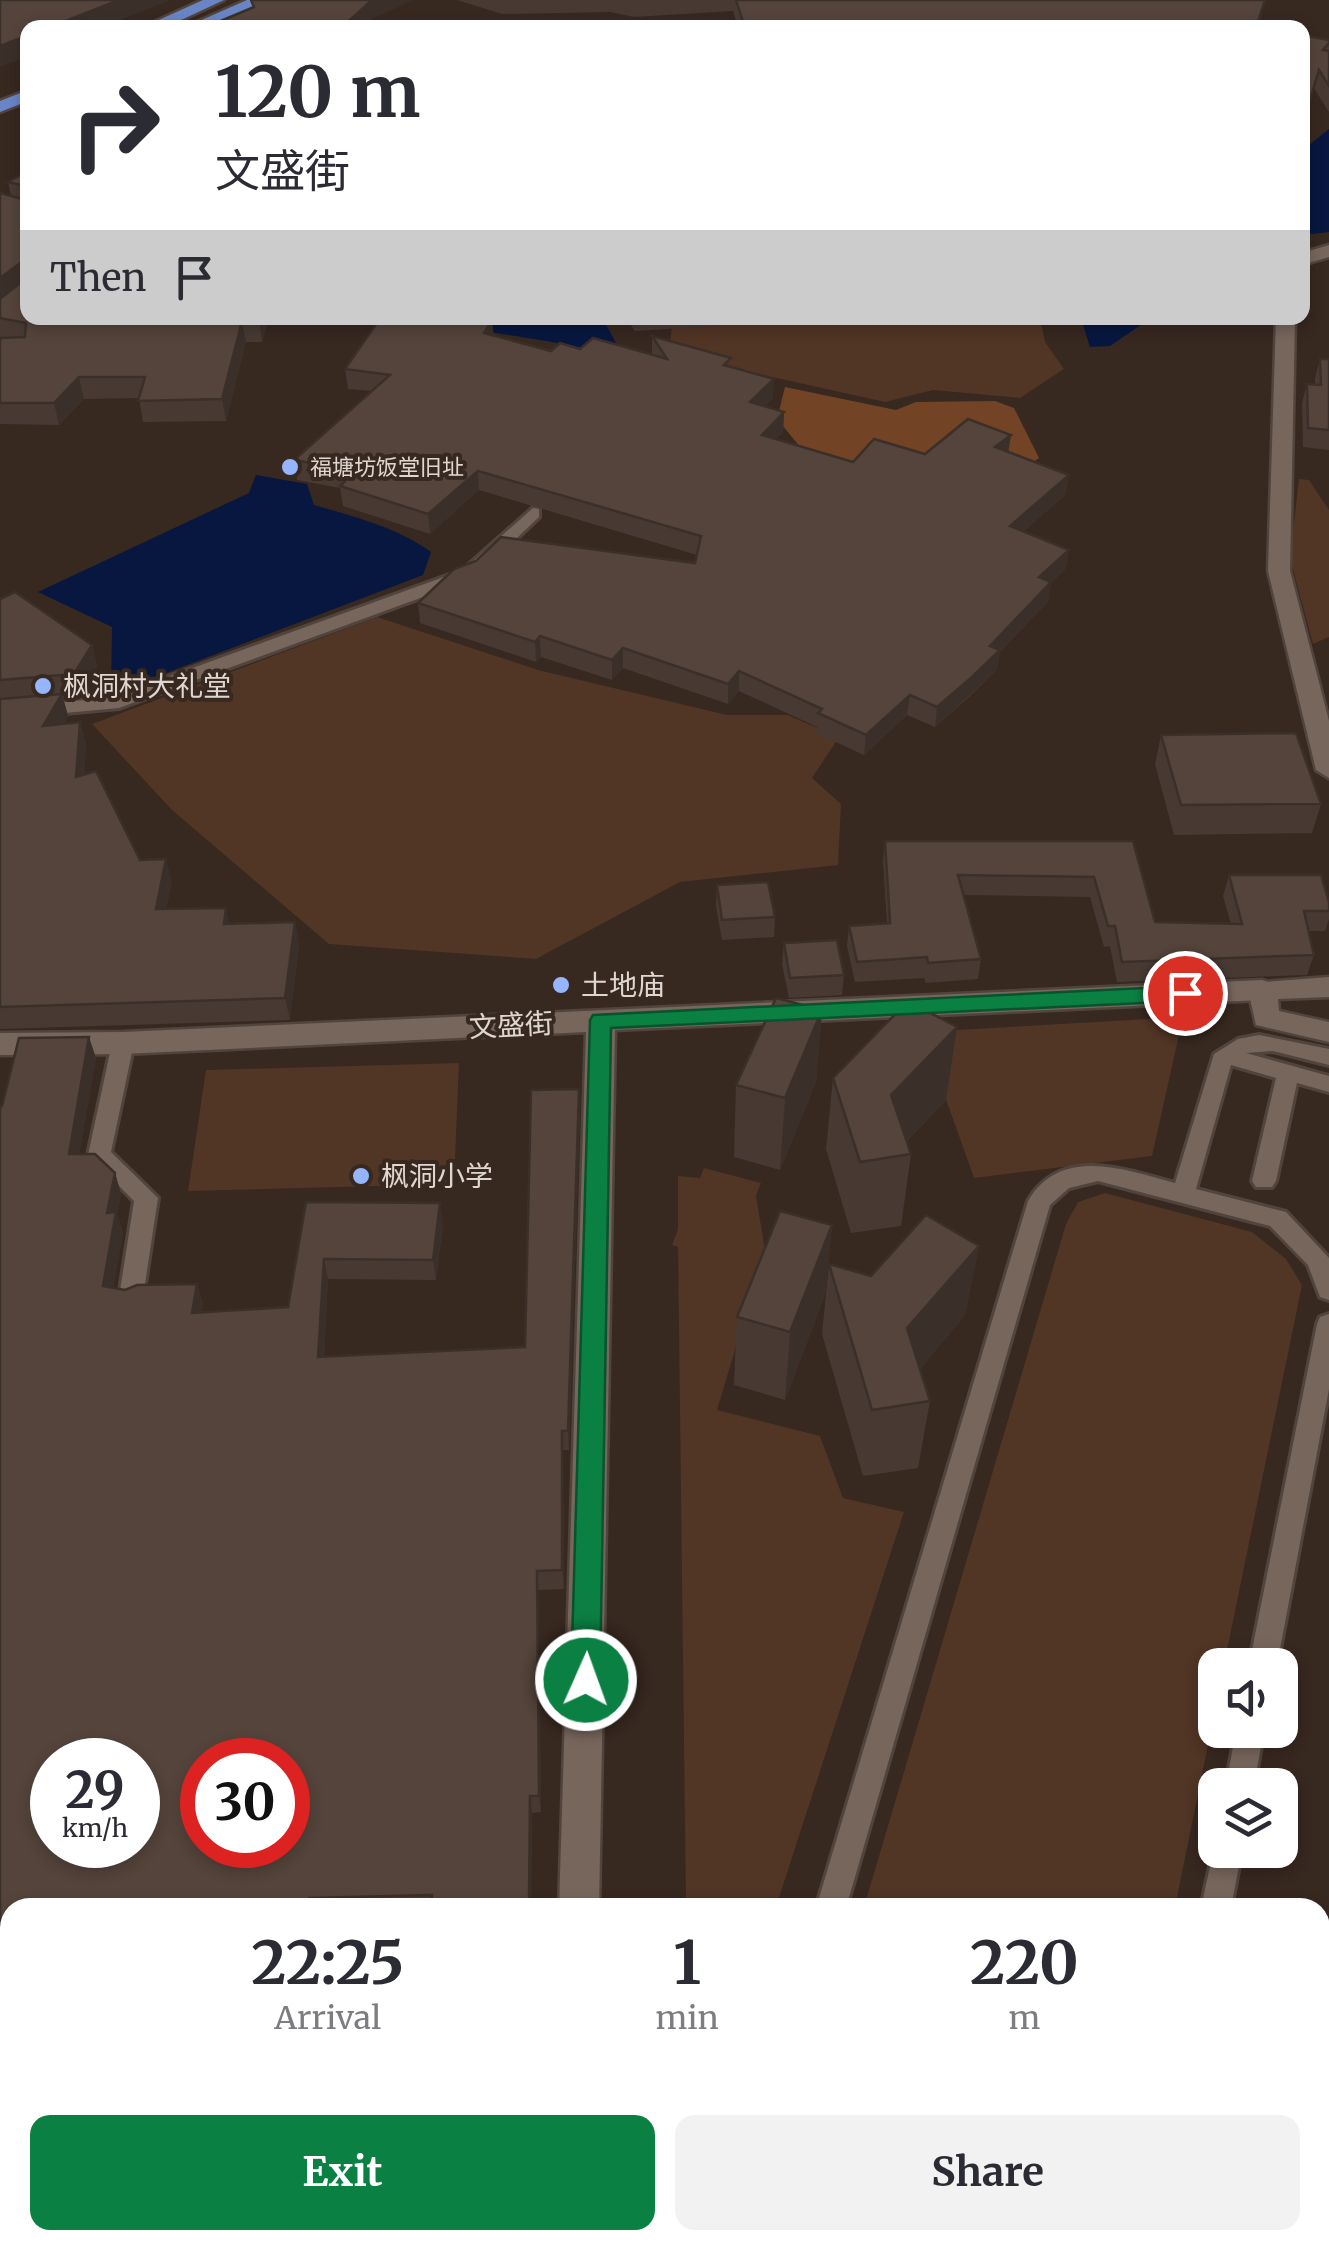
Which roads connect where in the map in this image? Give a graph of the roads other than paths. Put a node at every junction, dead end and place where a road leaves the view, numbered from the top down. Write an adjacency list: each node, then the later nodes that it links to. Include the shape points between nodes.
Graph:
1 (216, 0): 3 (highway)
2 (261, 0): 4 (highway)
3 (167, 20)
4 (213, 20)
5 (1286, 325): 8 (street, via 1279,572)
6 (533, 513): 7 (lane, via 469,574 112,704)
7 (0, 712)
8 (1329, 770)
9 (1329, 986): 10 (street, 文盛街)
10 (1262, 990): 11 (street, 文盛街); 12 (street, via 1266,1018)
11 (601, 1020): 13 (street, 文盛街); 26 (street)
12 (1329, 1032)
13 (123, 1042): 14 (street, 文盛街); 22 (lane, via 99,1155 146,1198)
14 (0, 1044)
15 (1226, 1056): 16 (lane, via 1264,1041); 17 (lane); 20 (lane)
16 (1329, 1057)
17 (1288, 1073): 18 (lane); 19 (lane)
18 (1329, 1084)
19 (1264, 1182)
20 (1184, 1194): 21 (lane, via 1278,1219 1318,1260); 27 (lane, via 1098,1172 1062,1181 1040,1200)
21 (1329, 1290)
22 (131, 1297)
23 (1329, 1324): 24 (lane)
24 (1266, 1648)
25 (1224, 1868): 28 (lane)
26 (578, 1898)
27 (833, 1898)
28 (1218, 1898)

